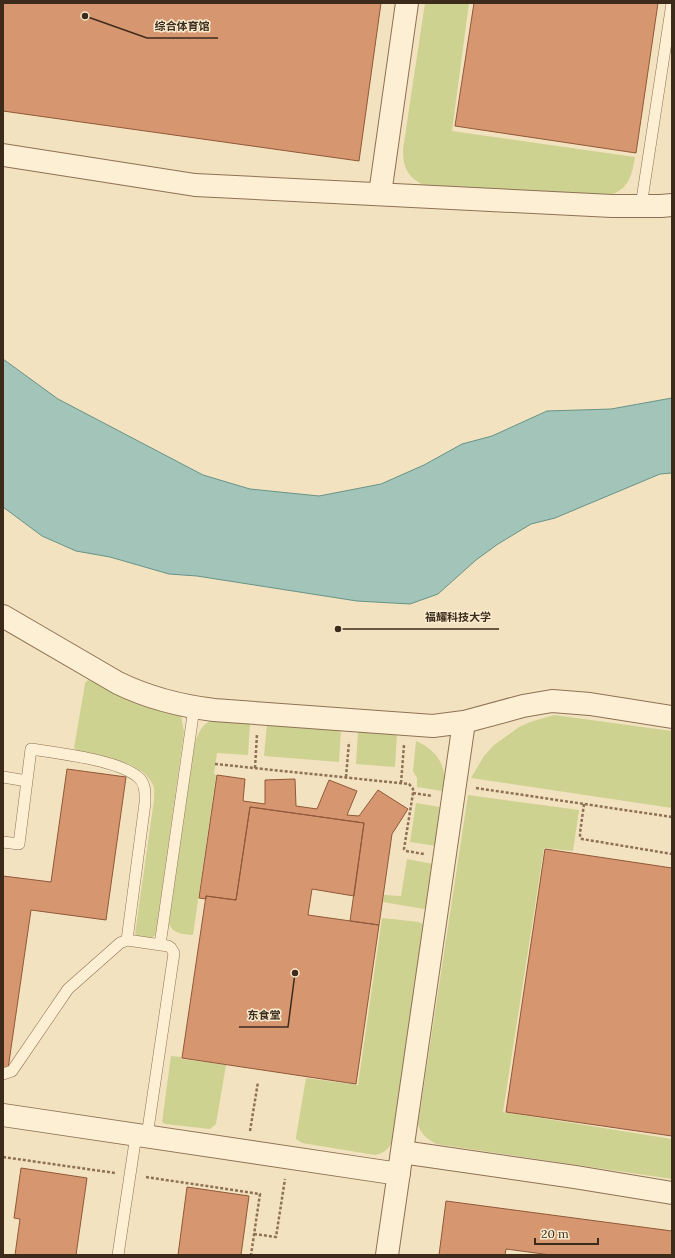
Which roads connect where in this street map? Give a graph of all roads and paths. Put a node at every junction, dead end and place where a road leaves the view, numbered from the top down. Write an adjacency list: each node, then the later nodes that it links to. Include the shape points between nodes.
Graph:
1 (407, 3): 5 (street)
2 (672, 3): 3 (lane)
3 (669, 38): 7 (lane)
4 (3, 155): 5 (street, via 195,185)
5 (380, 194): 7 (street)
6 (672, 205): 7 (street)
7 (641, 206)
8 (3, 616): 9 (street, via 118,683 164,701)
9 (194, 708): 10 (street); 28 (lane)
10 (258, 713): 12 (street); 16 (path)
11 (672, 717): 13 (street, via 590,704 552,701)
12 (350, 720): 14 (street); 18 (path)
13 (464, 722): 14 (street, via 433,726); 21 (street)
14 (406, 724): 20 (path)
15 (215, 764): 16 (path)
16 (255, 768): 18 (path)
17 (3, 777): 19 (lane)
18 (346, 777): 20 (path)
19 (27, 781): 24 (lane, via 18,844); 27 (lane, via 31,749 68,754 121,767 139,777 146,790)
20 (401, 783): 26 (path, via 411,785 413,793 404,848 406,851)
21 (454, 797): 22 (path, via 477,788); 26 (street)
22 (584, 804): 23 (path); 25 (path, via 580,833 582,839)
23 (672, 817)
24 (3, 842)
25 (672, 854)
26 (445, 858): 34 (street)
27 (127, 940): 28 (lane); 29 (lane, via 106,954 68,989 12,1071)
28 (160, 945): 32 (lane, via 171,948 174,953)
29 (3, 1074)
30 (258, 1082): 33 (path)
31 (3, 1115): 32 (street)
32 (142, 1136): 33 (street); 38 (lane)
33 (247, 1151): 36 (street)
34 (402, 1152): 37 (street); 39 (street)
35 (3, 1157): 38 (path)
36 (288, 1157): 37 (street); 40 (path, via 276,1237)
37 (399, 1174): 43 (street)
38 (130, 1175): 40 (path, via 260,1194); 41 (lane)
39 (672, 1193)
40 (254, 1234): 42 (path)
41 (118, 1255)
42 (251, 1255)
43 (387, 1255)

